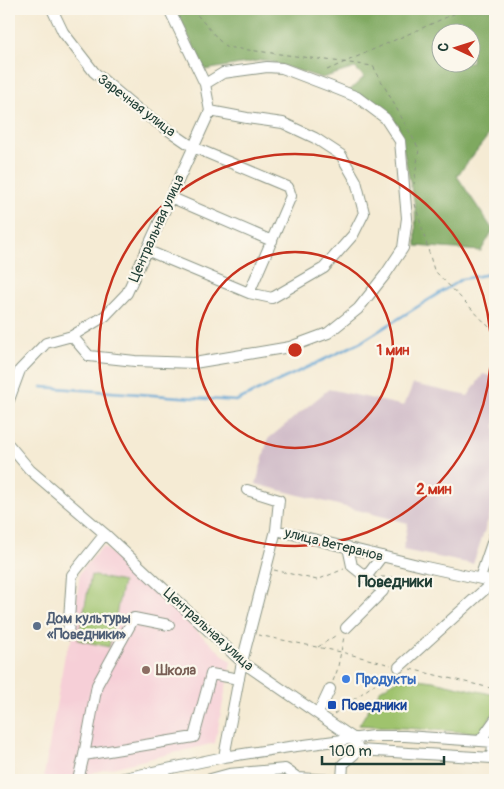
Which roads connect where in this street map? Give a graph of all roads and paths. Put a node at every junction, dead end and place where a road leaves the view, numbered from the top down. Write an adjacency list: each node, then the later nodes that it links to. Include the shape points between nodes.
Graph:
1 (52, 9): 9 (street, Заречная улица, via 63,32 94,72 139,110)
2 (170, 9): 7 (street)
3 (192, 9): 5 (path, via 225,47)
4 (465, 9): 5 (path)
5 (343, 62): 6 (path); 10 (path, via 373,66 419,149)
6 (327, 70)
7 (205, 84): 8 (street); 17 (street, via 223,73 282,68 357,97 385,118 400,140 407,218 403,248 358,309 328,333 290,347 194,363 135,362 89,356)
8 (210, 110): 9 (street, Центральная улица); 15 (street, via 283,123 342,155 356,181 364,213 353,235 324,268 272,298)
9 (193, 147): 11 (street, Центральная улица); 13 (street, Заречная улица, via 288,187 291,196)
10 (414, 185)
11 (170, 197): 13 (street); 14 (street, Центральная улица)
12 (415, 203): 16 (path, via 434,270)
13 (272, 241): 15 (street, Заречная улица)
14 (146, 250): 15 (street); 17 (street, Центральная улица, via 126,293 105,316)
15 (249, 293)
16 (495, 333)
17 (72, 336): 18 (street, Центральная улица, via 46,343 20,370)
18 (9, 400)
19 (9, 445): 22 (street, Центральная улица, via 30,470)
20 (247, 490): 21 (street, via 278,500)
21 (276, 530): 24 (street, улица Ветеранов); 27 (street, улица Ветеранов)
22 (105, 534): 34 (street, via 72,575); 38 (street, Центральная улица)
23 (495, 534): 29 (street)
24 (348, 547): 25 (street, улица Ветеранов); 26 (street)
25 (382, 556): 28 (street); 29 (street, улица Ветеранов)
26 (352, 566): 27 (path, via 318,580); 28 (street)
27 (266, 569): 38 (street, улица Ветеранов)
28 (366, 577): 31 (street); 31 (path, via 423,577)
29 (480, 578): 30 (street, улица Ветеранов)
30 (494, 582): 39 (street)
31 (383, 591): 33 (street)
32 (170, 625): 50 (street, via 134,618 98,685)
33 (346, 628): 36 (path); 37 (path)
34 (68, 635)
35 (258, 635): 36 (path)
36 (317, 648): 37 (path)
37 (341, 652): 39 (path); 41 (path)
38 (242, 662): 40 (street, улица Ветеранов); 43 (street, Центральная улица)
39 (399, 667): 42 (path); 44 (path)
40 (239, 679): 50 (street, via 212,674 194,738); 51 (street, улица Ветеранов)
41 (330, 688): 43 (street)
42 (495, 689)
43 (317, 712): 44 (street, Центральная улица)
44 (328, 720): 46 (street, Центральная улица)
45 (495, 720): 47 (street)
46 (353, 738): 47 (street, via 382,736); 49 (street); 51 (street)
47 (480, 741): 48 (street)
48 (494, 742): 52 (street)
49 (359, 750): 52 (street); 57 (street, via 343,764)
50 (84, 755): 53 (street)
51 (224, 757): 54 (street)
52 (494, 760)
53 (78, 780)
54 (120, 780)
55 (207, 780): 56 (street, via 229,774 285,768 298,778)
56 (332, 780)
57 (342, 780)

